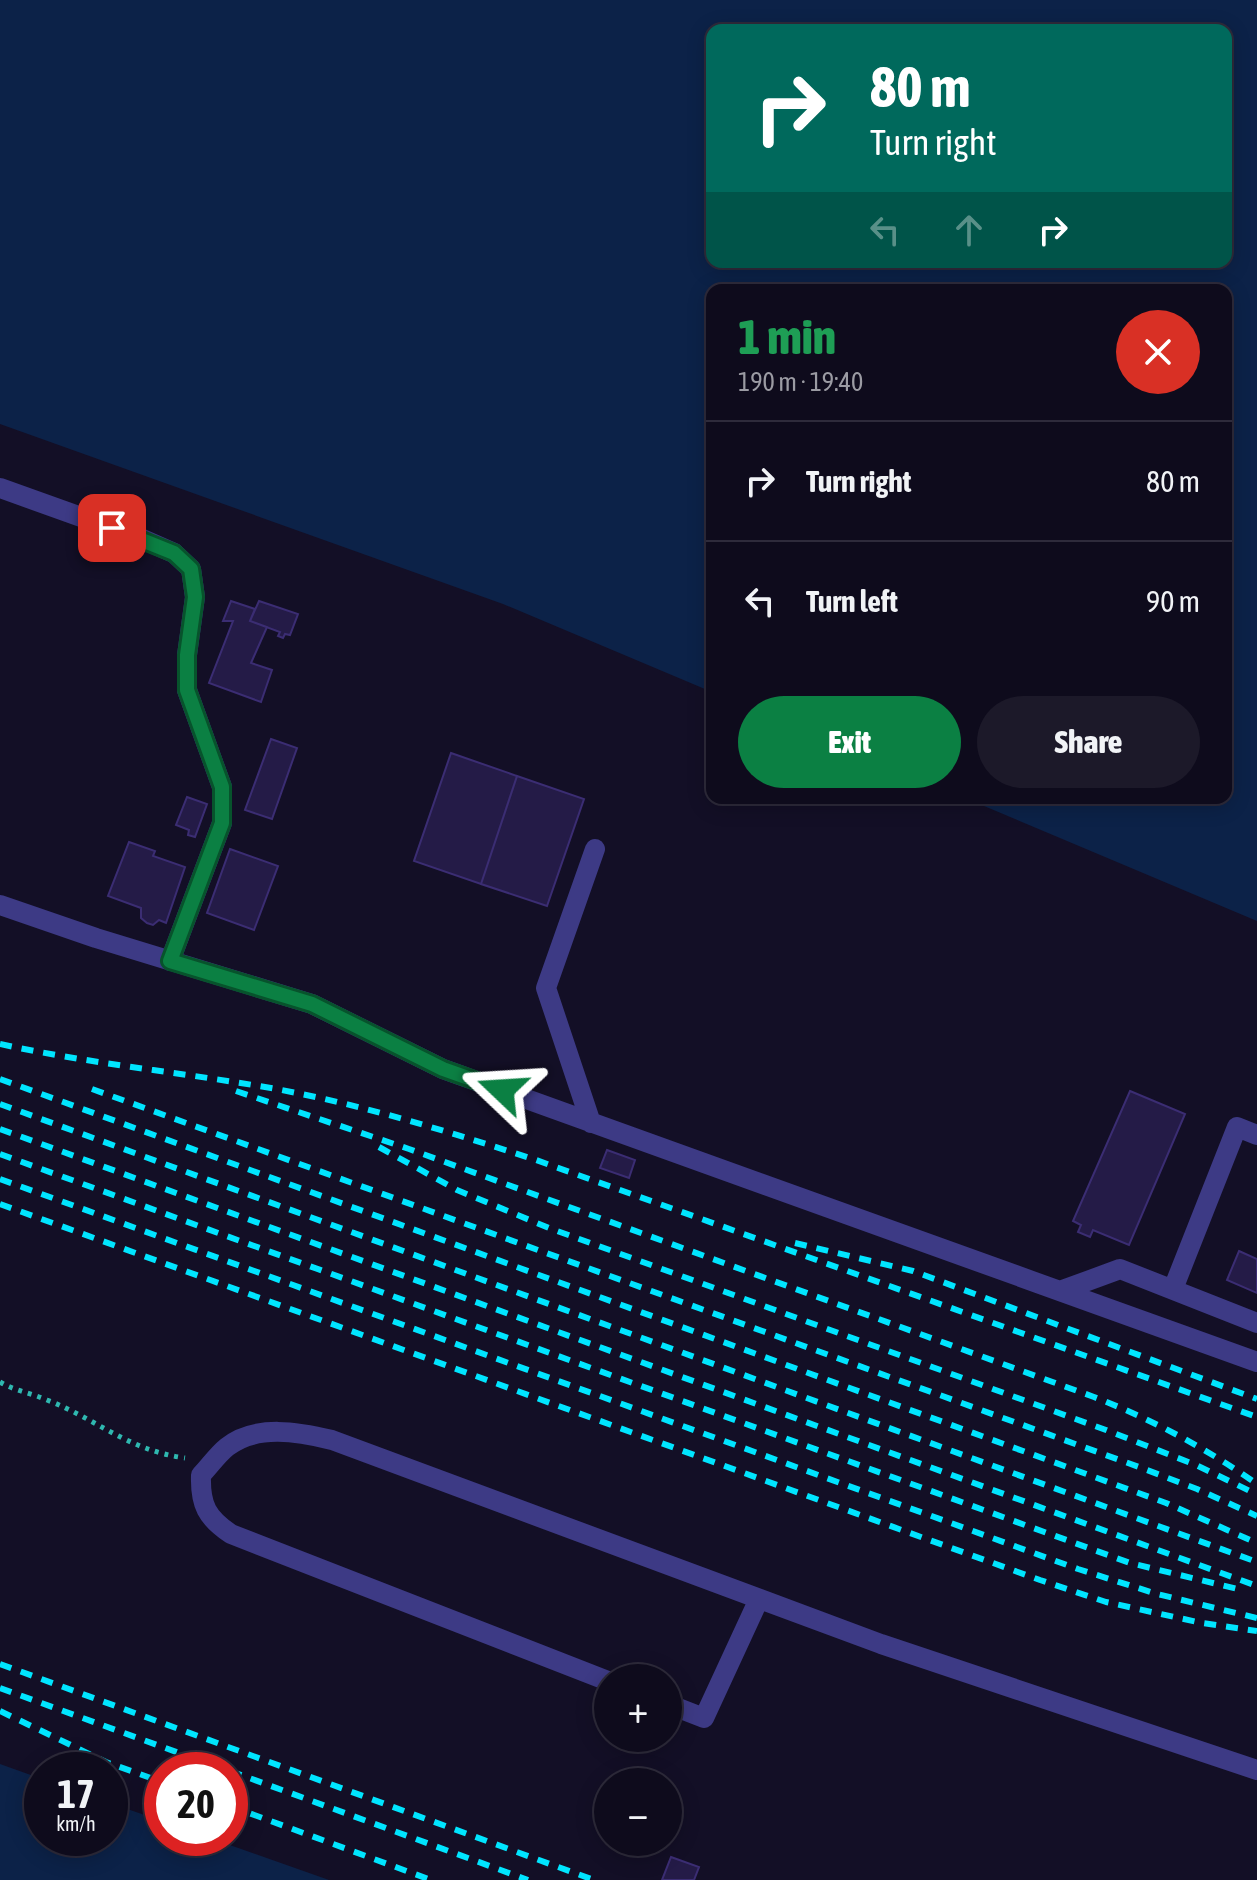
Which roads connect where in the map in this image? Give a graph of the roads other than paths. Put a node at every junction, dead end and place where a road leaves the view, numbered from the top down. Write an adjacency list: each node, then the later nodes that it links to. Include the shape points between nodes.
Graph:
1 (0, 488): 4 (lane, via 140,538 174,553 191,569 195,597 187,690 222,787 222,823)
2 (595, 849): 5 (lane, via 546,988)
3 (0, 905): 4 (lane)
4 (170, 961): 5 (lane, via 312,1004 443,1069)
5 (591, 1123): 8 (lane)
6 (1257, 1135): 7 (lane, via 1237,1127)
7 (1173, 1289): 8 (lane, via 1120,1269); 9 (lane)
8 (1060, 1291): 10 (lane)
9 (1257, 1323)
10 (1257, 1362)
11 (759, 1599): 12 (lane, via 332,1440 297,1432 257,1434 228,1446 201,1475 200,1495 212,1521 231,1534); 13 (lane, via 704,1718); 14 (lane)
12 (594, 1676)
13 (682, 1709)
14 (1257, 1770)

